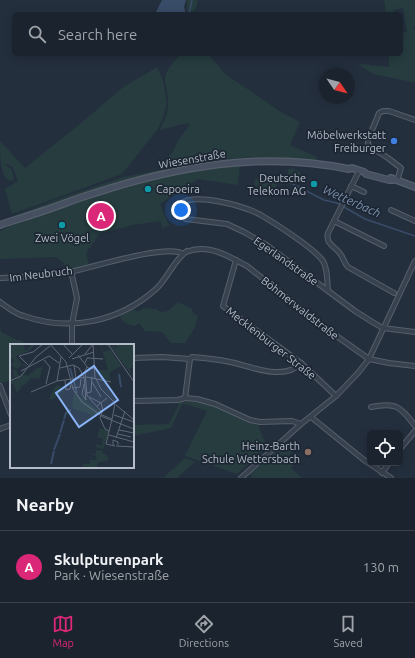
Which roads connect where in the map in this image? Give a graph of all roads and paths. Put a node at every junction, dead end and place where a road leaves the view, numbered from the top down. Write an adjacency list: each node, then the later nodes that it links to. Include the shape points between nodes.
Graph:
1 (415, 120): 3 (street, via 383,111 379,114 368,140 368,145 401,168)
2 (360, 172): 3 (main road, Wiesenstraße); 4 (street); 8 (main road, Wiesenstraße, via 352,168 270,161 211,165 145,178)
3 (395, 180): 5 (main road, Wiesenstraße)
4 (351, 186): 6 (street); 10 (street)
5 (415, 187)
6 (364, 192)
7 (391, 210): 9 (street)
8 (42, 211): 11 (main road); 12 (main road)
9 (415, 221)
10 (334, 222): 13 (street); 20 (street, via 327,238 340,253 344,263)
11 (0, 225)
12 (0, 229)
13 (384, 246)
14 (185, 252): 15 (street, Böhmerwaldstraße, via 195,248 212,250); 17 (street, Im Neubruch, via 173,250 152,253); 22 (street, via 163,282 137,303 100,320)
15 (236, 260): 27 (street, Böhmerwaldstraße); 29 (street, Mecklenburger Straße, via 223,306)
16 (415, 261): 23 (street)
17 (71, 271): 18 (street, Im Neubruch); 22 (street, via 77,298)
18 (0, 278)
19 (328, 291): 19 (street, Egerlandstraße, via 265,244 244,232 227,224 193,221 180,216 180,204 187,200 212,200 258,214 320,258 326,268); 23 (street, Egerlandstraße)
20 (394, 293)
21 (0, 302): 22 (street, via 23,316)
22 (72, 324): 25 (street)
23 (383, 328): 24 (street); 27 (street)
24 (415, 332)
25 (72, 344)
26 (134, 358): 28 (street)
27 (369, 358): 30 (street, Böhmerwaldstraße); 32 (street, via 355,378)
28 (190, 359): 29 (street, via 212,358 271,372 297,368); 33 (street)
29 (301, 363): 32 (street, Mecklenburger Straße)
30 (415, 366)
31 (0, 386): 36 (street)
32 (336, 396): 37 (street)
33 (185, 398): 34 (street); 38 (street, via 211,402 250,420 292,421)
34 (134, 401)
35 (371, 407): 40 (street, via 385,404 396,406)
36 (10, 412)
37 (311, 417): 38 (street); 45 (street)
38 (300, 424): 46 (street)
39 (10, 425): 41 (street)
40 (415, 426)
41 (0, 429)
42 (415, 432): 43 (street)
43 (403, 446)
44 (387, 466): 45 (street)
45 (382, 473): 47 (street)
46 (241, 478)
47 (390, 478)

